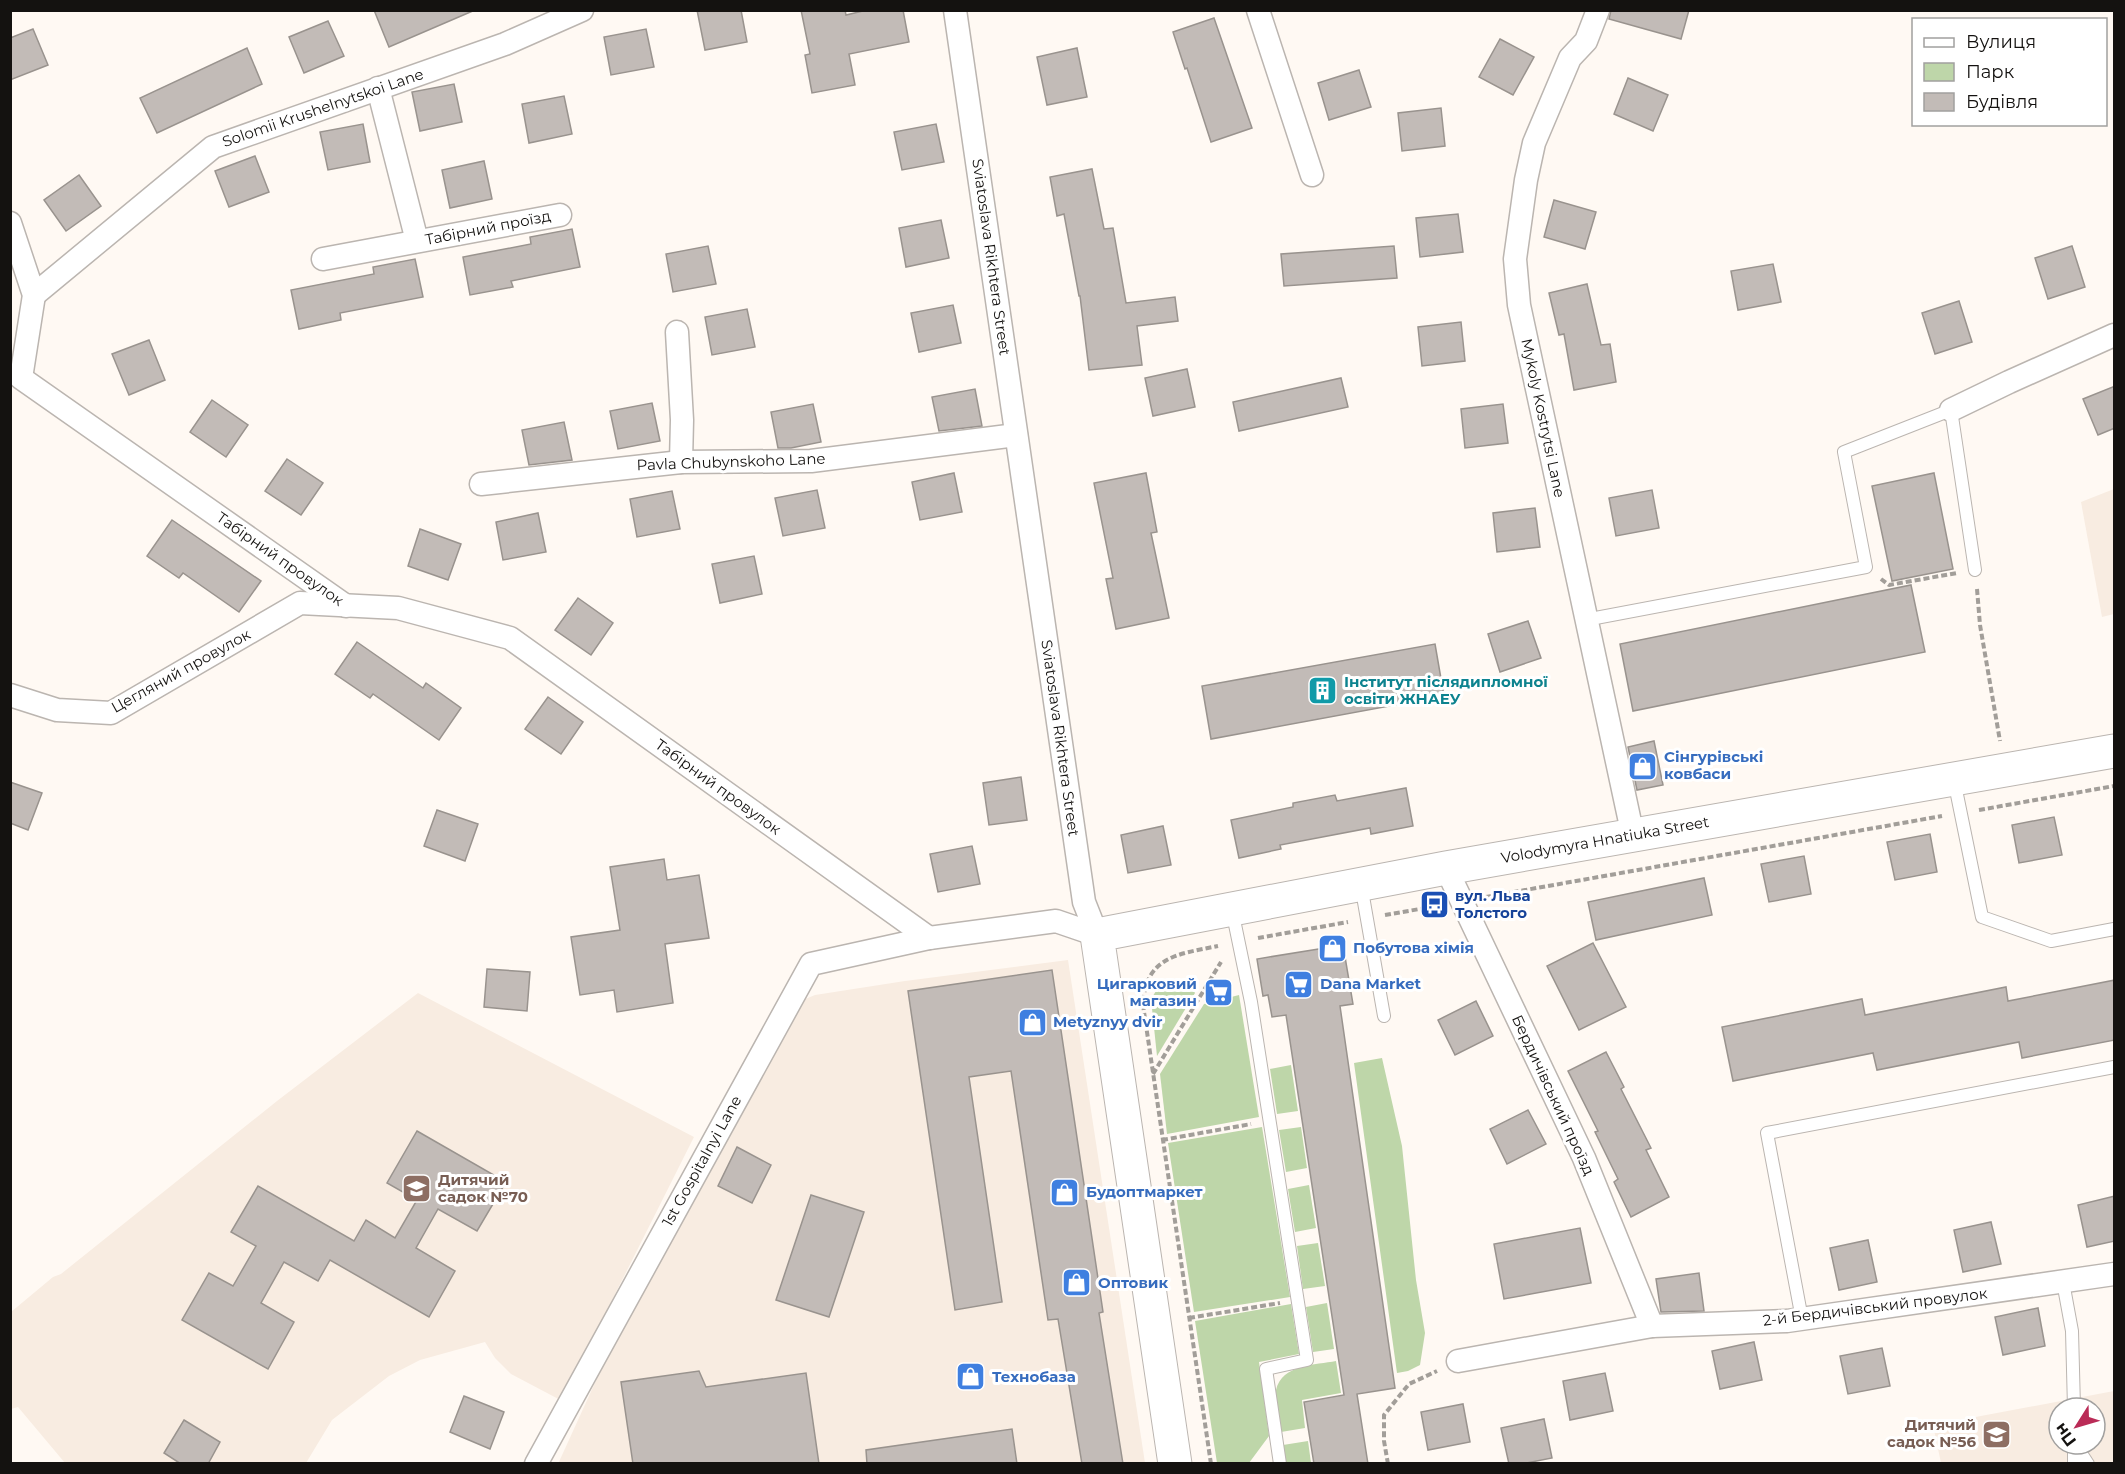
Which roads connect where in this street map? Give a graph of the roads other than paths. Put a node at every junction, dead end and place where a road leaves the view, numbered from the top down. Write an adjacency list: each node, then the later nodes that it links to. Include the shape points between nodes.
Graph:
1 (582, 10): 5 (street, Solomii Krushelnytskoi Lane, via 505,44)
2 (955, 10): 15 (street, Sviatoslava Rikhtera Street)
3 (1257, 10): 6 (street)
4 (1598, 10): 20 (street, Mykoly Kostrytsi Lane, via 1586,41 1570,58 1534,143 1515,259 1519,305)
5 (378, 88): 9 (street, Табірний проїзд); 11 (street, Solomii Krushelnytskoi Lane, via 213,147)
6 (1312, 175)
7 (560, 214): 9 (street, Табірний проїзд)
8 (10, 223): 11 (street, Табірний провулок)
9 (417, 241): 10 (street, Табірний проїзд)
10 (323, 259)
11 (34, 295): 19 (street, Табірний провулок, via 21,378)
12 (677, 332): 16 (street)
13 (2115, 335): 14 (street)
14 (1951, 411): 18 (lane); 20 (lane, via 1844,452 1866,567)
15 (1016, 435): 16 (street, Pavla Chubynskoho Lane, via 811,461); 29 (street, Sviatoslava Rikhtera Street, via 1084,902)
16 (681, 462): 17 (street, Pavla Chubynskoho Lane)
17 (481, 484)
18 (1975, 570)
19 (346, 606): 21 (street, Цегляний провулок, via 300,603 111,713 57,710); 30 (street, Табірний провулок, via 398,608 510,638)
20 (1585, 620): 24 (street, Mykoly Kostrytsi Lane)
21 (10, 695)
22 (2115, 751): 23 (main road, Volodymyra Hnatiuka Street)
23 (1954, 779): 24 (main road, Volodymyra Hnatiuka Street); 28 (lane, via 1982,917 2051,941)
24 (1633, 836): 25 (main road, Volodymyra Hnatiuka Street)
25 (1446, 868): 26 (main road, Volodymyra Hnatiuka Street); 36 (street, Бердичівський проїзд, via 1584,1158)
26 (1361, 884): 27 (main road, Volodymyra Hnatiuka Street); 31 (lane)
27 (1232, 909): 29 (main road, Volodymyra Hnatiuka Street); 41 (lane, via 1251,1002 1307,1360 1266,1369)
28 (2115, 929)
29 (1097, 935): 30 (street, 1st Gospitalnyi Lane, via 1056,921); 40 (main road, Sviatoslava Rikhtera Street)
30 (929, 938): 39 (street, 1st Gospitalnyi Lane, via 811,964)
31 (1384, 1016)
32 (2115, 1067): 35 (lane, via 1767,1133)
33 (2115, 1274): 34 (street, 2-й Бердичівський провулок)
34 (2063, 1282): 35 (street, 2-й Бердичівський провулок); 38 (lane, via 2072,1331)
35 (1802, 1319): 36 (street, 2-й Бердичівський провулок)
36 (1652, 1326): 37 (street, 2-й Бердичівський провулок)
37 (1458, 1361)
38 (2074, 1396)
39 (536, 1464)
40 (1175, 1464)
41 (1280, 1464)

